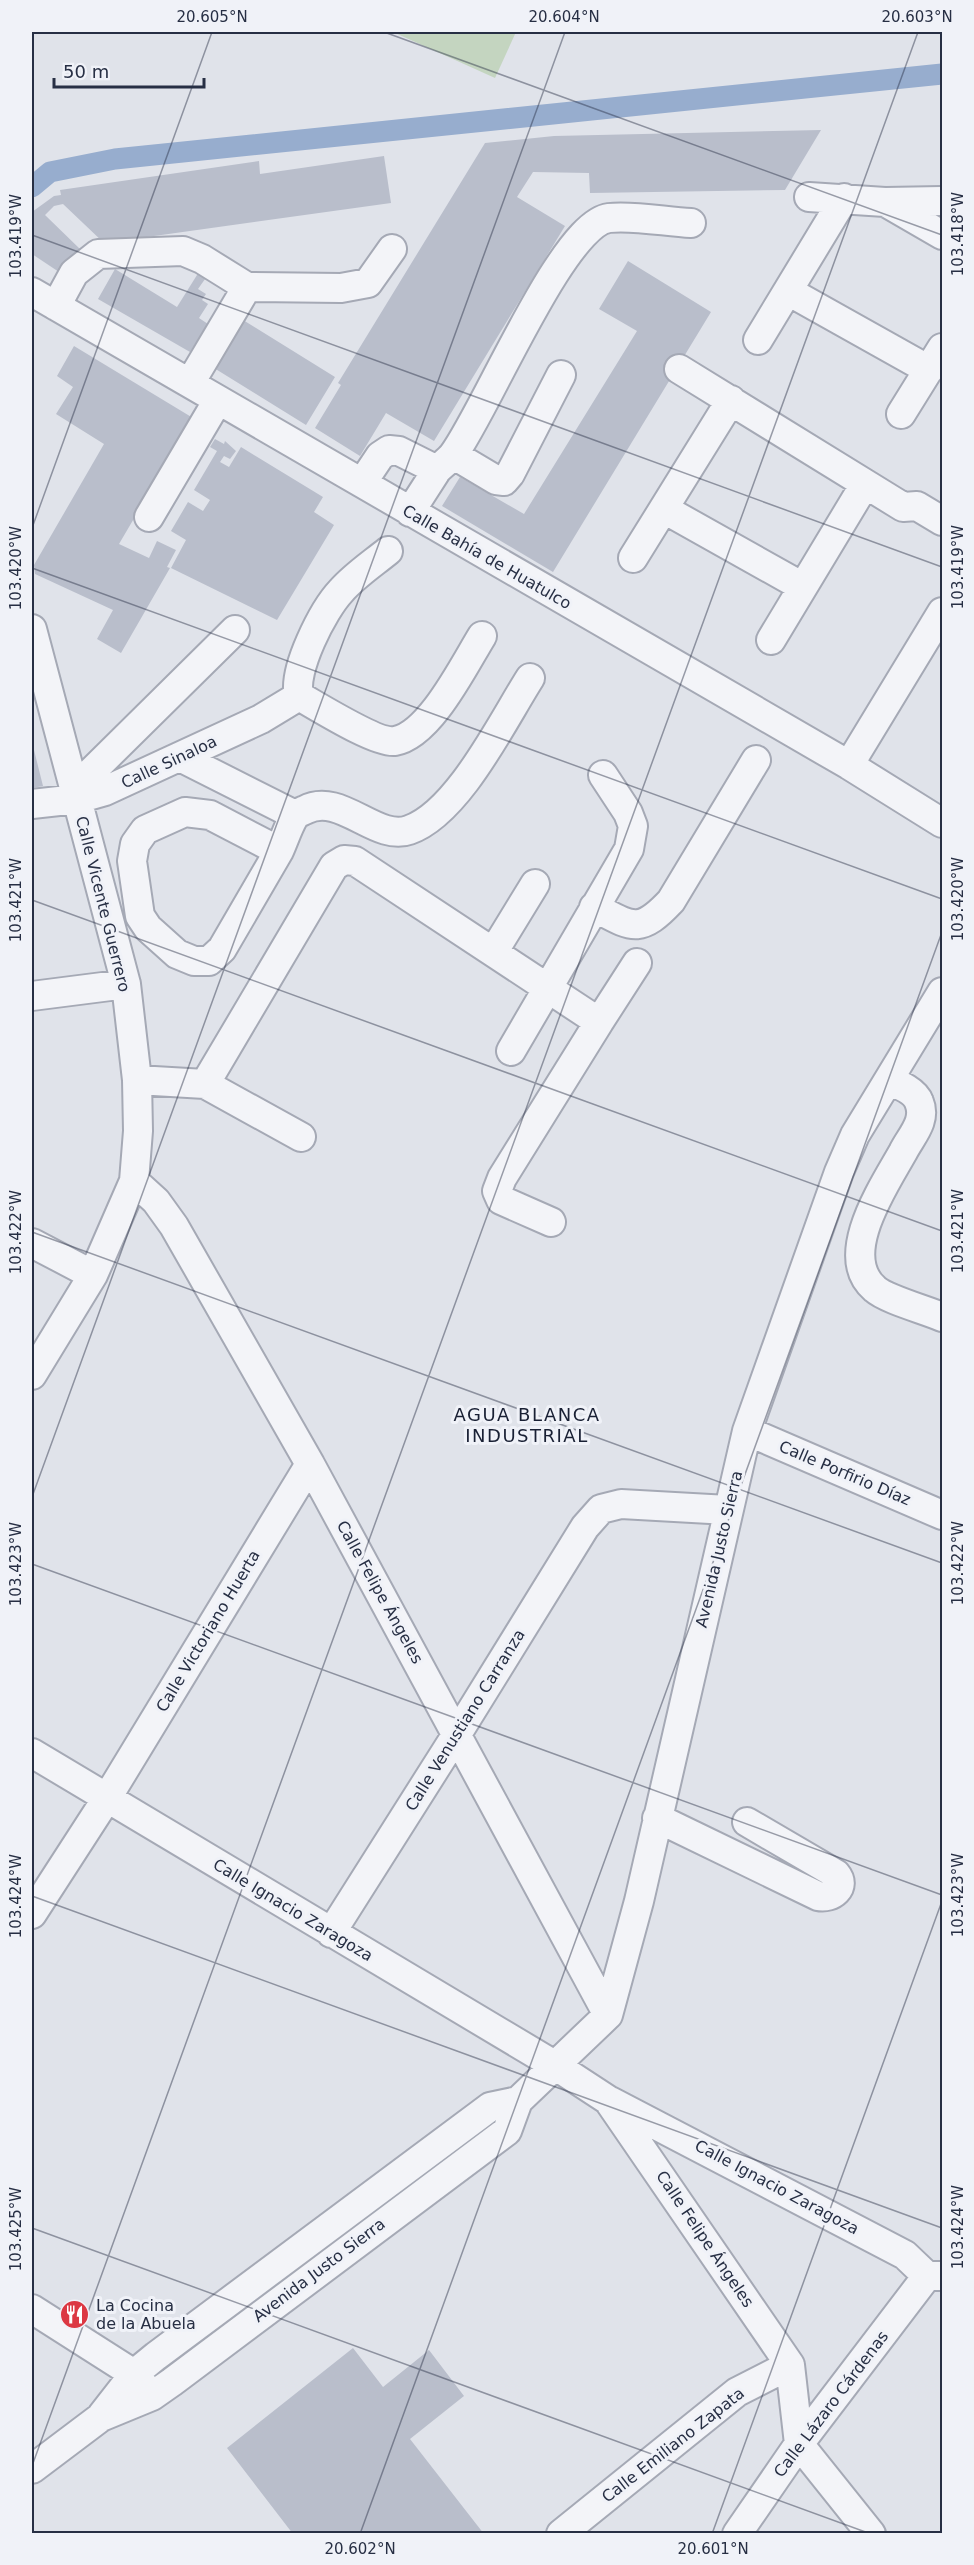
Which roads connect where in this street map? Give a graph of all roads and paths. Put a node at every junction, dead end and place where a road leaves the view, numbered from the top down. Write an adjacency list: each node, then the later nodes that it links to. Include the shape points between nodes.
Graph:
1 (810, 196): 2 (street)
2 (844, 198): 4 (street); 9 (street)
3 (942, 201): 4 (street)
4 (885, 202): 6 (street)
5 (691, 223): 20 (street, via 608,218 588,230 573,245)
6 (942, 235)
7 (392, 249): 8 (street, via 368,283 341,288)
8 (247, 287): 11 (street, via 183,251 98,254 74,273); 16 (street)
9 (788, 291): 12 (street); 13 (street)
10 (32, 292): 11 (street, Calle Bahía de Huatulco)
11 (56, 306): 16 (street, Calle Bahía de Huatulco)
12 (758, 340)
13 (936, 359): 19 (street)
14 (679, 369): 18 (street)
15 (561, 375): 20 (street, via 504,480)
16 (190, 383): 17 (street, Calle Bahía de Huatulco)
17 (218, 400): 21 (street, Calle Bahía de Huatulco); 26 (street)
18 (731, 400): 22 (street); 24 (street)
19 (901, 414)
20 (445, 462): 21 (street, via 389,450 380,456); 25 (street)
21 (362, 483): 25 (street, Calle Bahía de Huatulco)
22 (866, 484): 23 (street); 31 (street)
23 (903, 507): 27 (street, via 917,506); 28 (street, via 909,522)
24 (664, 509): 30 (street); 31 (street)
25 (410, 512): 41 (street, Calle Bahía de Huatulco)
26 (149, 517)
27 (942, 521)
28 (942, 543)
29 (388, 551): 38 (street, via 340,591 328,609 299,666)
30 (633, 558)
31 (803, 587): 36 (street)
32 (942, 612): 41 (street)
33 (32, 629): 43 (street, Calle Vicente Guerrero)
34 (235, 630): 43 (street)
35 (482, 636): 38 (street, via 440,703 415,732 394,741 369,734)
36 (771, 640)
37 (530, 678): 45 (street, via 461,788 431,820 406,832 388,830 334,807 314,805)
38 (299, 696): 39 (street, Calle Sinaloa, via 261,719)
39 (180, 757): 43 (street, Calle Sinaloa, via 105,791); 45 (street)
40 (756, 760): 49 (street, via 671,901 655,918 644,925 629,926)
41 (849, 765): 46 (street, Calle Bahía de Huatulco)
42 (603, 775): 49 (street, via 633,826 629,849)
43 (75, 794): 44 (street, Calle Sinaloa); 52 (street, Calle Vicente Guerrero)
44 (32, 804)
45 (295, 815): 47 (street)
46 (942, 823)
47 (279, 851): 47 (street, via 222,949 209,961 194,961 177,954 140,916 132,861 135,843 145,831 168,818 185,812 210,815)
48 (536, 884): 50 (street)
49 (594, 906): 53 (street)
50 (494, 951): 53 (street); 60 (street, via 355,861 344,860 334,866)
51 (637, 963): 56 (street)
52 (126, 984): 55 (street); 58 (street, Calle Vicente Guerrero)
53 (548, 986): 56 (street); 57 (street)
54 (942, 992): 59 (street, Avenida Justo Sierra)
55 (32, 996)
56 (599, 1022): 63 (street, via 497,1191 501,1200)
57 (511, 1052)
58 (136, 1080): 60 (street); 62 (street, Calle Vicente Guerrero, via 138,1131)
59 (890, 1081): 66 (street, via 906,1088 919,1101 921,1121 862,1232 859,1260 865,1278 876,1290); 68 (street, Avenida Justo Sierra, via 855,1135 839,1172)
60 (205, 1084): 61 (street)
61 (301, 1137)
62 (134, 1180): 65 (street, Calle Vicente Guerrero); 69 (street, Calle Felipe Ángeles, via 174,1226)
63 (551, 1222)
64 (32, 1244): 65 (street)
65 (93, 1275): 67 (street, Calle Vicente Guerrero)
66 (942, 1317)
67 (32, 1375)
68 (747, 1431): 70 (street, Avenida Justo Sierra); 71 (street, Calle Porfirio Díaz)
69 (310, 1464): 72 (street, Calle Felipe Ángeles); 74 (street, Calle Victoriano Huerta)
70 (728, 1510): 72 (street, Calle Venustiano Carranza, via 621,1504 601,1509 585,1527); 75 (street, Avenida Justo Sierra)
71 (942, 1515)
72 (458, 1734): 78 (street, Calle Venustiano Carranza); 79 (street, Calle Felipe Ángeles)
73 (32, 1753): 74 (street, Calle Ignacio Zaragoza)
74 (106, 1798): 77 (street, Calle Victoriano Huerta); 78 (street, Calle Ignacio Zaragoza)
75 (657, 1818): 76 (street, via 818,1896 825,1898 840,1886 836,1874); 79 (street, Avenida Justo Sierra)
76 (747, 1822)
77 (32, 1914)
78 (331, 1933): 80 (street, Calle Ignacio Zaragoza)
79 (609, 2015): 80 (street, Avenida Justo Sierra)
80 (556, 2066): 81 (street, Calle Felipe Ángeles); 82 (street, Avenida Justo Sierra)
81 (608, 2100): 83 (street, Calle Ignacio Zaragoza, via 905,2255); 87 (street, Calle Felipe Ángeles)
82 (518, 2101): 84 (street, Avenida Justo Sierra, via 490,2107); 85 (street, Avenida Justo Sierra, via 507,2131)
83 (935, 2276): 91 (street, Calle Lázaro Cárdenas)
84 (258, 2279): 85 (street); 88 (street, Avenida Justo Sierra)
85 (276, 2302): 89 (street, Avenida Justo Sierra)
86 (32, 2309): 88 (street)
87 (790, 2365): 91 (street, Calle Felipe Ángeles); 93 (street, Calle Emiliano Zapata, via 737,2392)
88 (134, 2374): 89 (street); 90 (street, Avenida Justo Sierra)
89 (152, 2396): 90 (street, Avenida Justo Sierra)
90 (101, 2417): 92 (street, Avenida Justo Sierra)
91 (799, 2445): 94 (street, Calle Lázaro Cárdenas); 95 (street)
92 (32, 2469)
93 (561, 2534)
94 (737, 2534)
95 (871, 2534)

